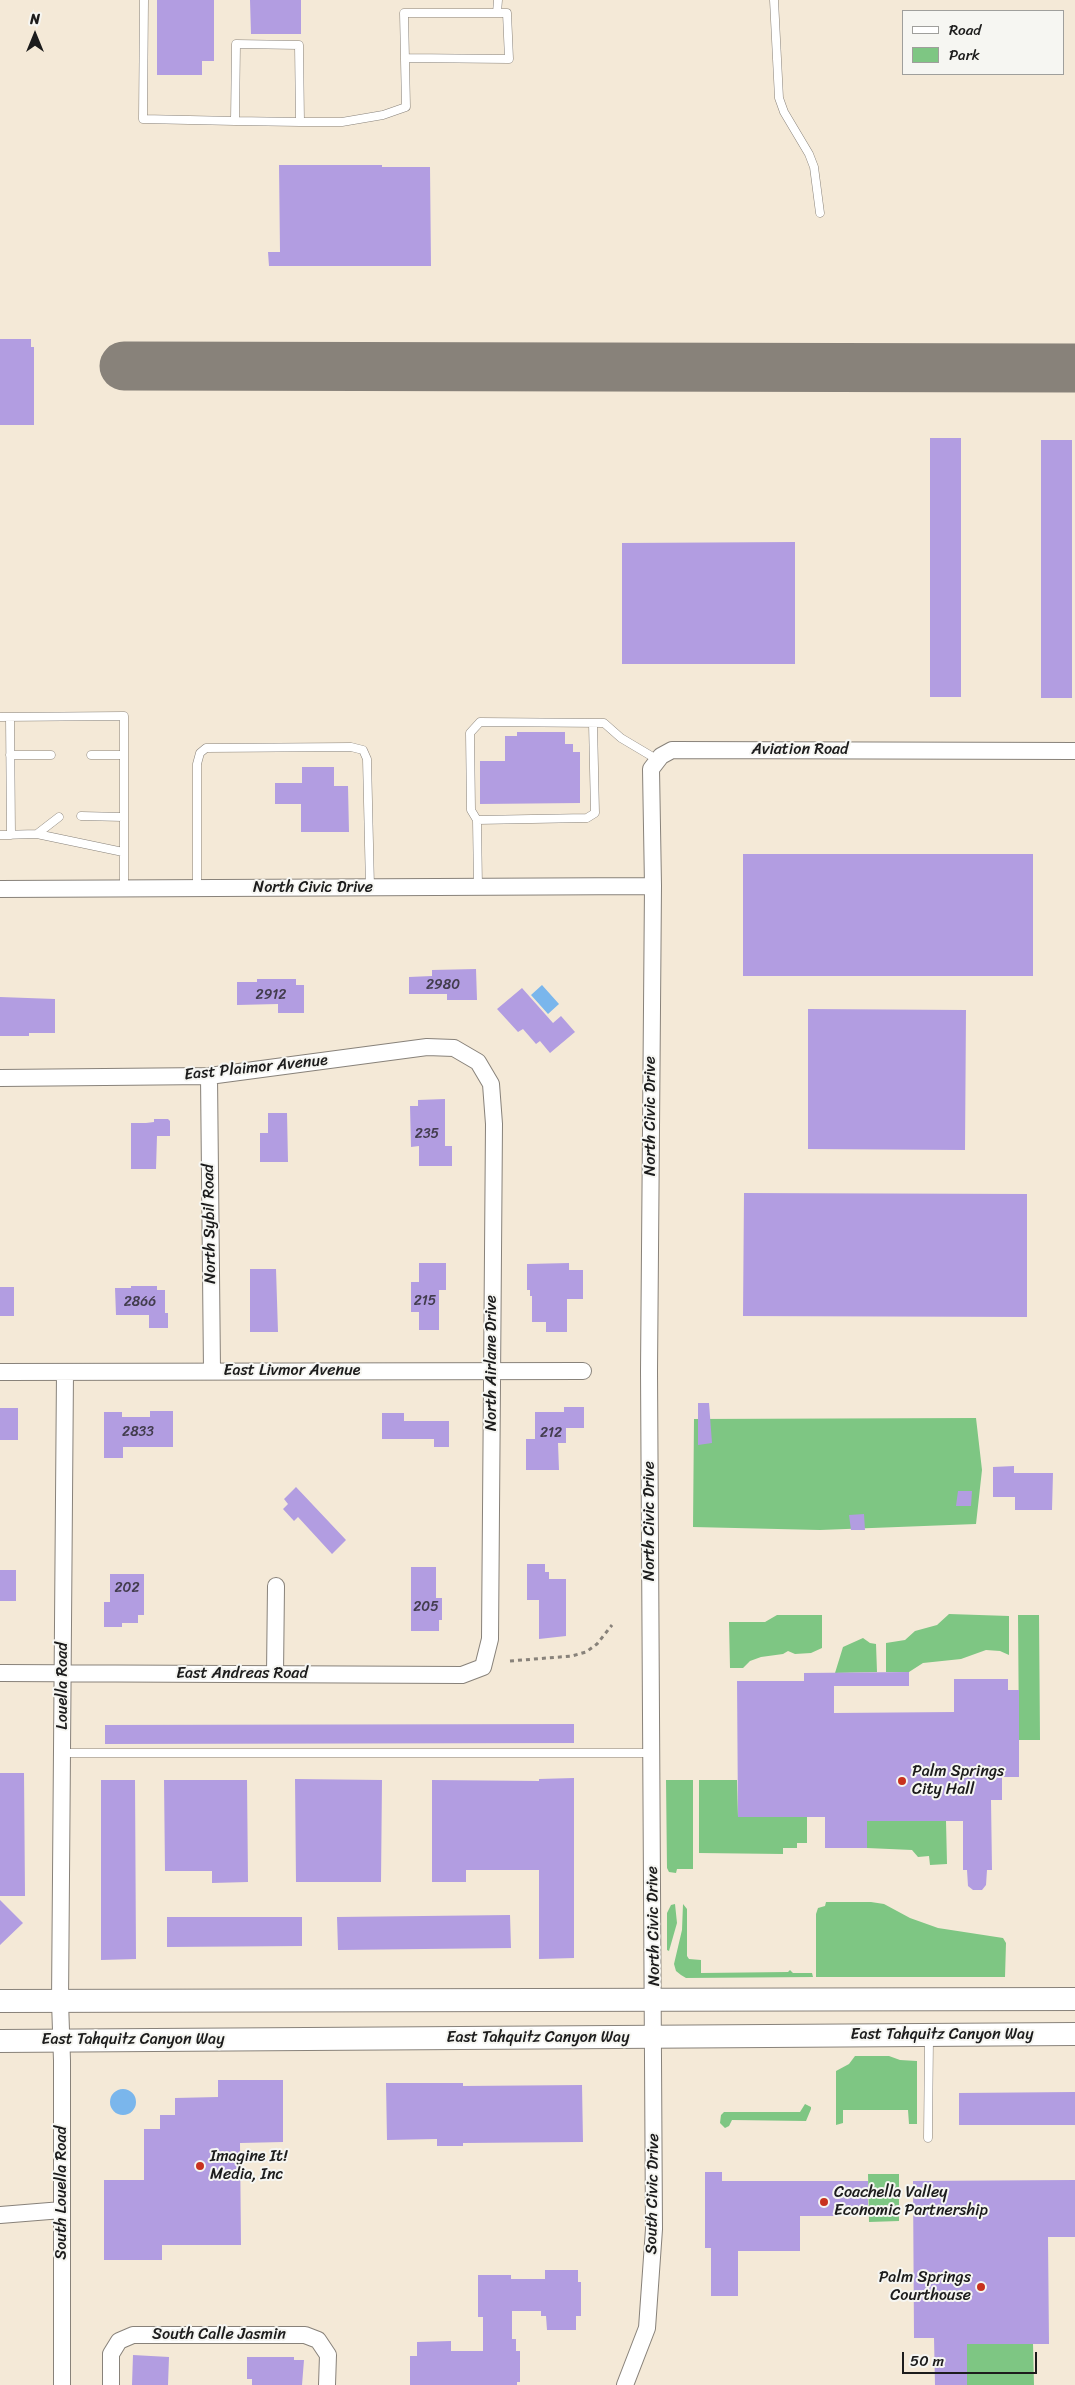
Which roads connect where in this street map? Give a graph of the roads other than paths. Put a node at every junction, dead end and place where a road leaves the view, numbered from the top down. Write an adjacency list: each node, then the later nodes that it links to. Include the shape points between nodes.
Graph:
1 (144, 0): 6 (lane, via 143,119)
2 (498, 0): 4 (lane)
3 (774, 0): 8 (lane, via 779,98 814,167)
4 (497, 13): 5 (lane, via 404,13); 5 (lane, via 507,13 509,59)
5 (405, 58): 7 (lane, via 406,107 383,115 342,122)
6 (235, 121): 7 (lane); 7 (lane, via 236,44 298,45)
7 (300, 122)
8 (820, 213)
9 (0, 717): 10 (lane)
10 (10, 717): 13 (lane); 16 (lane, via 124,716)
11 (594, 723): 17 (lane, via 604,723 621,738); 21 (lane, via 595,813 587,818); 21 (lane, via 480,722 470,733 471,810)
12 (1075, 751): 17 (street, Aviation Road, via 672,750)
13 (10, 755): 14 (lane); 24 (lane)
14 (51, 755)
15 (91, 755): 16 (lane)
16 (123, 755): 20 (lane)
17 (658, 760): 26 (street, via 651,769)
18 (81, 816): 20 (lane)
19 (59, 817): 22 (lane)
20 (123, 817): 25 (lane)
21 (477, 820): 28 (lane)
22 (37, 834): 24 (lane); 25 (lane)
23 (0, 835): 24 (lane)
24 (11, 835)
25 (123, 852): 29 (lane)
26 (653, 886): 28 (street, North Civic Drive); 45 (street, North Civic Drive, via 649,1371)
27 (370, 887): 28 (street, North Civic Drive); 30 (street, North Civic Drive); 30 (lane, via 366,758 363,750 350,746 206,748 200,753 197,764)
28 (478, 887)
29 (124, 888): 30 (street, North Civic Drive); 31 (street, North Civic Drive)
30 (197, 888)
31 (0, 889)
32 (478, 1062): 33 (street, East Plaimor Avenue, via 454,1048 427,1047); 36 (street, North Airlane Drive, via 491,1084 494,1124)
33 (209, 1076): 34 (street, East Plaimor Avenue); 35 (street, North Sybil Road)
34 (0, 1078)
35 (212, 1371): 36 (street, East Livmor Avenue); 39 (street, East Livmor Avenue)
36 (492, 1371): 37 (street, East Livmor Avenue); 41 (street, North Airlane Drive, via 490,1639)
37 (584, 1371)
38 (0, 1372): 39 (street, East Livmor Avenue)
39 (65, 1372): 43 (street, Louella Road)
40 (276, 1586): 44 (street)
41 (483, 1667): 44 (street, East Andreas Road, via 462,1675)
42 (0, 1673): 43 (street, East Andreas Road)
43 (63, 1673): 44 (street, East Andreas Road); 46 (street, Louella Road)
44 (276, 1674)
45 (652, 1753): 46 (lane); 48 (street, North Civic Drive)
46 (62, 1754): 50 (street, Louella Road)
47 (1075, 1999): 48 (main road)
48 (654, 2000): 50 (main road); 53 (street, South Civic Drive)
49 (0, 2001): 50 (main road)
50 (60, 2001): 55 (street, South Louella Road)
51 (1075, 2034): 52 (main road, East Tahquitz Canyon Way)
52 (929, 2036): 53 (main road, East Tahquitz Canyon Way); 56 (lane)
53 (654, 2037): 55 (main road, East Tahquitz Canyon Way); 62 (street, South Civic Drive, via 654,2229 647,2328)
54 (0, 2041): 55 (main road, East Tahquitz Canyon Way)
55 (62, 2041): 57 (street, South Louella Road)
56 (928, 2138)
57 (62, 2210): 58 (street); 59 (street, South Louella Road)
58 (0, 2215)
59 (62, 2385)
60 (111, 2385): 61 (street, South Calle Jasmin, via 111,2354 119,2341 133,2335 304,2335 318,2340 328,2355)
61 (327, 2385)
62 (625, 2385)

